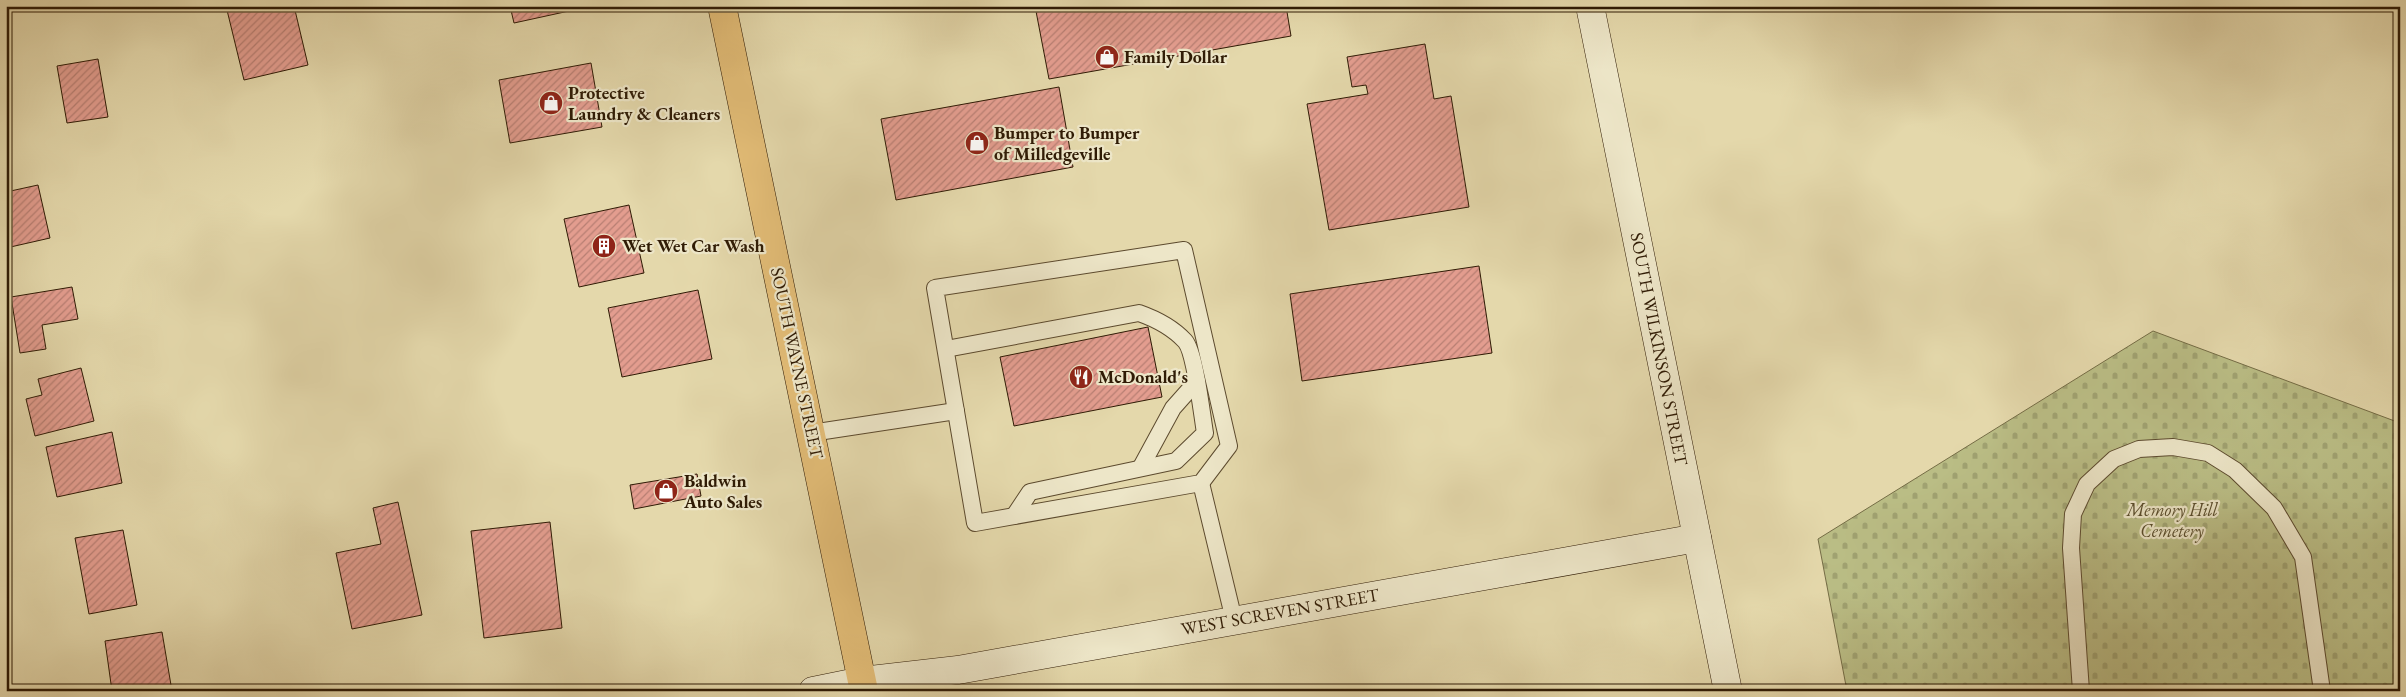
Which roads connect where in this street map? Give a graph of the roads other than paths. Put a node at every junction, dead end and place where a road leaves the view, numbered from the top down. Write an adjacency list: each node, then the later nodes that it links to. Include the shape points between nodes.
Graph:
1 (722, 6): 6 (main road, SOUTH WAYNE STREET)
2 (1590, 6): 10 (street, SOUTH WILKINSON STREET)
3 (946, 349): 4 (lane, via 1139,313 1159,320 1187,342); 5 (lane); 8 (lane, via 935,288 1184,250 1229,446)
4 (1197, 381): 7 (lane, via 1173,408); 7 (lane, via 1204,432 1176,461)
5 (956, 411): 6 (lane); 9 (lane, via 975,523)
6 (811, 433): 12 (main road, SOUTH WAYNE STREET)
7 (1141, 467): 9 (lane, via 1030,492)
8 (1201, 483): 9 (lane); 11 (lane)
9 (1014, 516)
10 (1697, 538): 11 (street, WEST SCREVEN STREET); 14 (street, SOUTH WILKINSON STREET)
11 (1234, 620): 12 (street, WEST SCREVEN STREET)
12 (863, 686): 13 (street, WEST SCREVEN STREET)
13 (812, 691)
14 (1728, 691)
15 (2081, 691): 16 (lane, via 2071,548 2073,514 2087,484 2114,459 2139,448 2173,447 2208,453 2235,470 2274,508 2303,557)
16 (2322, 691)

